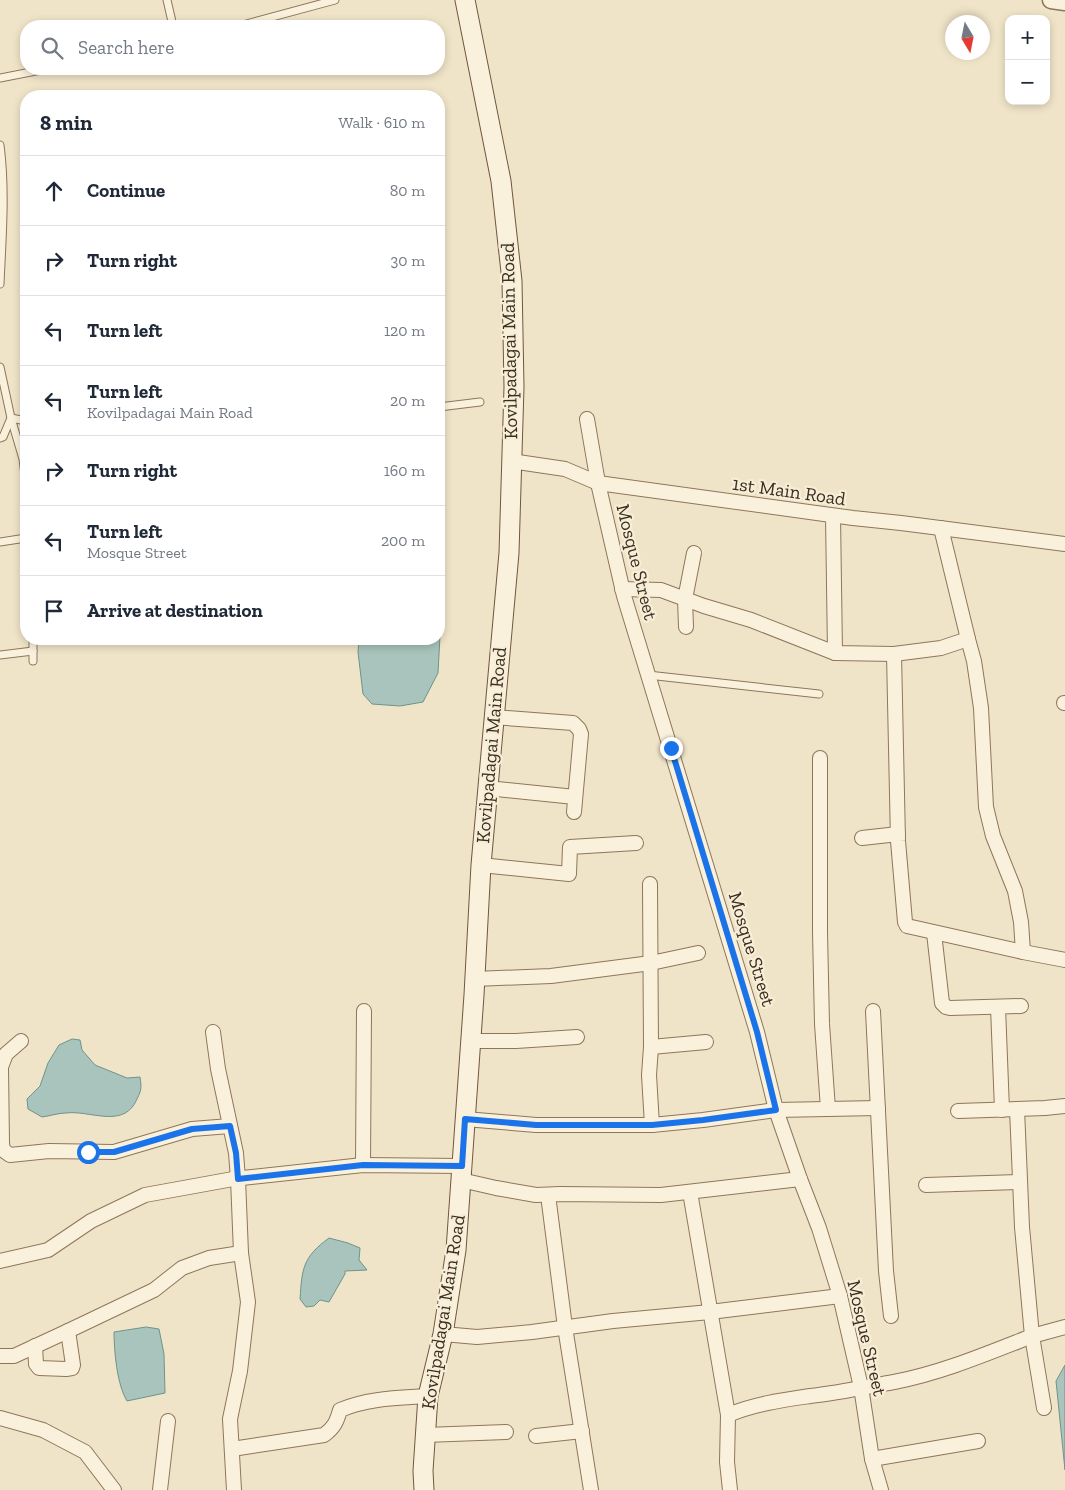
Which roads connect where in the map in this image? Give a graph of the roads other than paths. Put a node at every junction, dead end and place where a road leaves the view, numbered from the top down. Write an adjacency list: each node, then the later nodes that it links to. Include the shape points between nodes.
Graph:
1 (167, 0): 7 (lane)
2 (335, 0): 5 (lane)
3 (465, 0): 22 (main road, Kovilpadagai Main Road, via 501,181 512,281 514,387)
4 (1051, 0): 6 (street)
5 (324, 2): 8 (lane)
6 (1065, 2)
7 (172, 20)
8 (260, 20)
9 (20, 74): 10 (lane)
10 (0, 78)
11 (0, 145): 12 (lane)
12 (1, 244): 13 (lane)
13 (0, 284)
14 (0, 368): 17 (lane)
15 (480, 402): 16 (lane)
16 (445, 406)
17 (11, 418): 19 (lane); 20 (lane); 21 (lane)
18 (587, 419): 23 (street, Mosque Street)
19 (20, 420)
20 (0, 438)
21 (20, 448)
22 (511, 461): 23 (street, 1st Main Road, via 565,469); 42 (main road, Kovilpadagai Main Road, via 508,553)
23 (598, 483): 24 (street, 1st Main Road); 30 (street, Mosque Street)
24 (833, 516): 25 (street, 1st Main Road); 36 (street)
25 (941, 528): 28 (street, 1st Main Road); 33 (street)
26 (20, 539): 27 (lane)
27 (0, 542)
28 (1065, 544)
29 (694, 553): 31 (street)
30 (622, 589): 31 (street, via 661,590); 40 (street, Mosque Street)
31 (685, 599): 32 (street); 36 (street, via 751,620)
32 (686, 626)
33 (968, 639): 37 (street, via 941,648); 53 (street, via 981,708 986,807 993,836 1015,891)
34 (33, 645): 35 (lane)
35 (33, 651): 38 (lane); 39 (lane)
36 (835, 653): 37 (street)
37 (894, 654): 47 (street)
38 (0, 655)
39 (33, 661)
40 (648, 675): 41 (lane); 72 (street, Mosque Street, via 757,1032)
41 (819, 694)
42 (493, 717): 44 (main road, Kovilpadagai Main Road); 45 (street, via 573,723 581,734)
43 (820, 758): 70 (street, via 822,1024)
44 (487, 788): 45 (street); 50 (main road, Kovilpadagai Main Road)
45 (575, 797): 46 (street)
46 (574, 812)
47 (898, 834): 48 (street); 52 (street, via 905,922 912,928)
48 (862, 838)
49 (636, 842): 50 (street, via 570,847 569,874)
50 (481, 865): 57 (main road, Kovilpadagai Main Road)
51 (650, 884): 56 (street)
52 (934, 932): 53 (street); 59 (street, via 942,1003 950,1008)
53 (1023, 952): 55 (street)
54 (698, 953): 56 (street)
55 (1065, 960)
56 (651, 963): 57 (street, via 551,976); 67 (street)
57 (475, 978): 65 (main road, Kovilpadagai Main Road)
58 (1021, 1006): 59 (street)
59 (998, 1007): 73 (street)
60 (364, 1011): 78 (street)
61 (873, 1011): 69 (street)
62 (213, 1032): 77 (street)
63 (577, 1037): 65 (street)
64 (21, 1041): 77 (street, via 6,1054 1,1067 2,1142 3,1150 10,1155 114,1152 192,1129)
65 (471, 1041): 75 (main road, Kovilpadagai Main Road)
66 (706, 1042): 67 (street)
67 (651, 1046): 76 (street)
68 (1065, 1106): 71 (street)
69 (878, 1108): 70 (street); 90 (street)
70 (828, 1109): 72 (street)
71 (1017, 1109): 73 (street); 82 (street)
72 (776, 1110): 76 (street); 81 (street, Mosque Street)
73 (1002, 1110): 74 (street)
74 (958, 1111)
75 (465, 1119): 76 (street, via 536,1125); 79 (main road, Kovilpadagai Main Road)
76 (652, 1125)
77 (230, 1126): 80 (street)
78 (363, 1165): 79 (street); 80 (street)
79 (461, 1173): 85 (street, via 496,1188); 94 (main road, Kovilpadagai Main Road, via 456,1250)
80 (238, 1179): 86 (street); 87 (street, via 145,1195 91,1221 48,1250)
81 (800, 1179): 84 (street); 88 (street, Mosque Street)
82 (1020, 1182): 83 (street); 95 (street)
83 (926, 1185)
84 (690, 1192): 85 (street, via 661,1196); 89 (street)
85 (548, 1195): 91 (street)
86 (241, 1253): 93 (street, via 209,1258 182,1268 154,1290); 109 (street, via 248,1302 230,1420)
87 (0, 1261)
88 (840, 1296): 89 (street); 98 (street, Mosque Street)
89 (710, 1312): 91 (street); 101 (street)
90 (891, 1316)
91 (565, 1327): 94 (street, via 477,1337); 104 (street)
92 (1065, 1327): 95 (street)
93 (68, 1331): 96 (street); 96 (street, via 72,1368 39,1368)
94 (443, 1334): 99 (main road, Kovilpadagai Main Road)
95 (1032, 1336): 98 (street, via 931,1374); 100 (street)
96 (36, 1346): 97 (street, via 14,1356)
97 (0, 1356)
98 (861, 1387): 101 (street, via 786,1399); 110 (street, Mosque Street)
99 (428, 1396): 106 (main road, Kovilpadagai Main Road); 109 (street, via 352,1405 340,1410 336,1423 324,1435)
100 (1044, 1408)
101 (728, 1415): 116 (street)
102 (0, 1418): 111 (street, via 43,1430 85,1452)
103 (168, 1421): 112 (street)
104 (582, 1431): 107 (street); 115 (street)
105 (506, 1432): 106 (street)
106 (426, 1435): 114 (main road, Kovilpadagai Main Road)
107 (536, 1436)
108 (978, 1441): 110 (street)
109 (232, 1449): 113 (street)
110 (872, 1458): 117 (street, Mosque Street)
111 (114, 1490)
112 (160, 1490)
113 (234, 1490)
114 (424, 1490)
115 (592, 1490)
116 (730, 1490)
117 (881, 1490)

